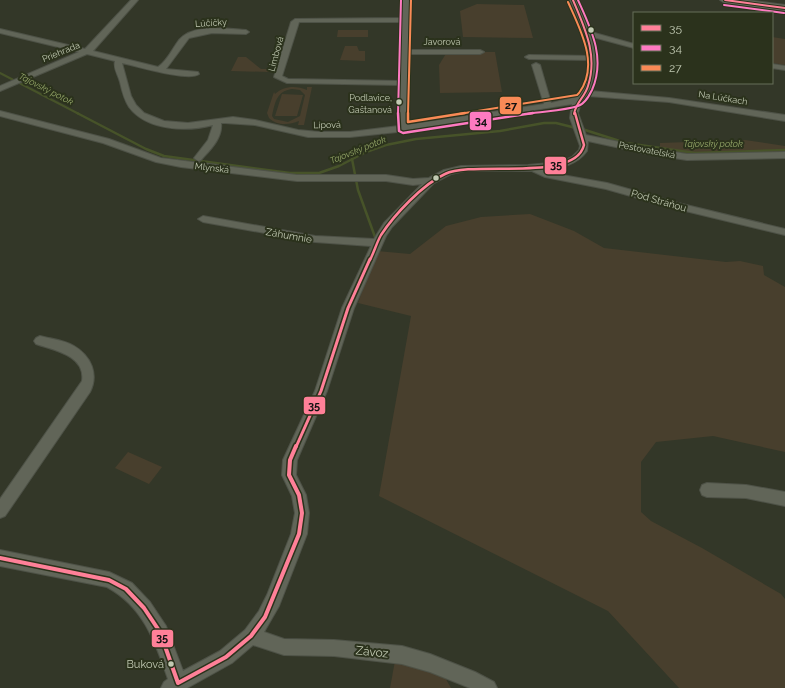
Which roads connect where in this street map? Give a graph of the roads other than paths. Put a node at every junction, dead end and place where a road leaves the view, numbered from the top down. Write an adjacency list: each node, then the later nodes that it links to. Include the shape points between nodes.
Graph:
1 (135, 0): 14 (street, Priehrada)
2 (406, 0): 7 (street)
3 (573, 0): 10 (street)
4 (725, 0): 5 (main road)
5 (737, 1): 6 (main road)
6 (785, 8)
7 (405, 20): 12 (street); 23 (street, Limbová, via 297,20 294,22 278,77 287,81)
8 (0, 31): 14 (street)
9 (246, 32): 21 (street, Lúčičky, via 207,32 190,35 183,39 168,63)
10 (590, 34): 11 (street); 16 (street)
11 (633, 46)
12 (404, 52): 13 (street, Javorová); 23 (street)
13 (480, 52)
14 (86, 53): 17 (street); 24 (street, Priehrada)
15 (528, 57): 16 (street)
16 (594, 58): 25 (street)
17 (119, 61): 21 (street); 30 (street, Lipová, via 118,67 123,77 127,99 142,117 156,122 183,125)
18 (536, 66): 27 (street)
19 (773, 66): 20 (street)
20 (785, 68)
21 (159, 70): 22 (street)
22 (195, 74)
23 (403, 83): 31 (street)
24 (0, 89)
25 (586, 93): 26 (street); 29 (street, Na Lúčkach, via 669,100)
26 (577, 101): 27 (street, Lipová); 32 (street, via 574,113)
27 (548, 105): 31 (street, Lipová)
28 (0, 113): 36 (street, Mlynská, via 106,141 159,160 181,164 297,178)
29 (785, 118)
30 (216, 121): 31 (street, Lipová, via 241,120 314,135 367,133); 34 (street, via 216,134)
31 (402, 128)
32 (581, 135): 33 (street, Pestovateľská, via 638,149 686,157); 35 (street, via 583,150 574,159 553,166)
33 (785, 156)
34 (198, 158)
35 (534, 168): 36 (street, via 464,168 440,175); 38 (street, Pod Stráňou, via 548,174 606,186)
36 (431, 181): 39 (street, via 388,225)
37 (203, 219): 39 (street, Záhumnie, via 315,239)
38 (785, 232)
39 (376, 243): 45 (street, via 348,308 321,391 290,460 289,475 299,495 302,513 299,534 265,617)
40 (40, 341): 43 (street, via 76,352 89,370 90,380)
41 (707, 490): 42 (street, via 745,491)
42 (785, 499)
43 (0, 511)
44 (0, 558): 46 (street, via 109,580 126,589 144,608 160,632)
45 (251, 636): 46 (street, via 226,656); 47 (street, Závoz, via 284,647 334,648 402,655 469,678)
46 (174, 685)
47 (488, 688)

